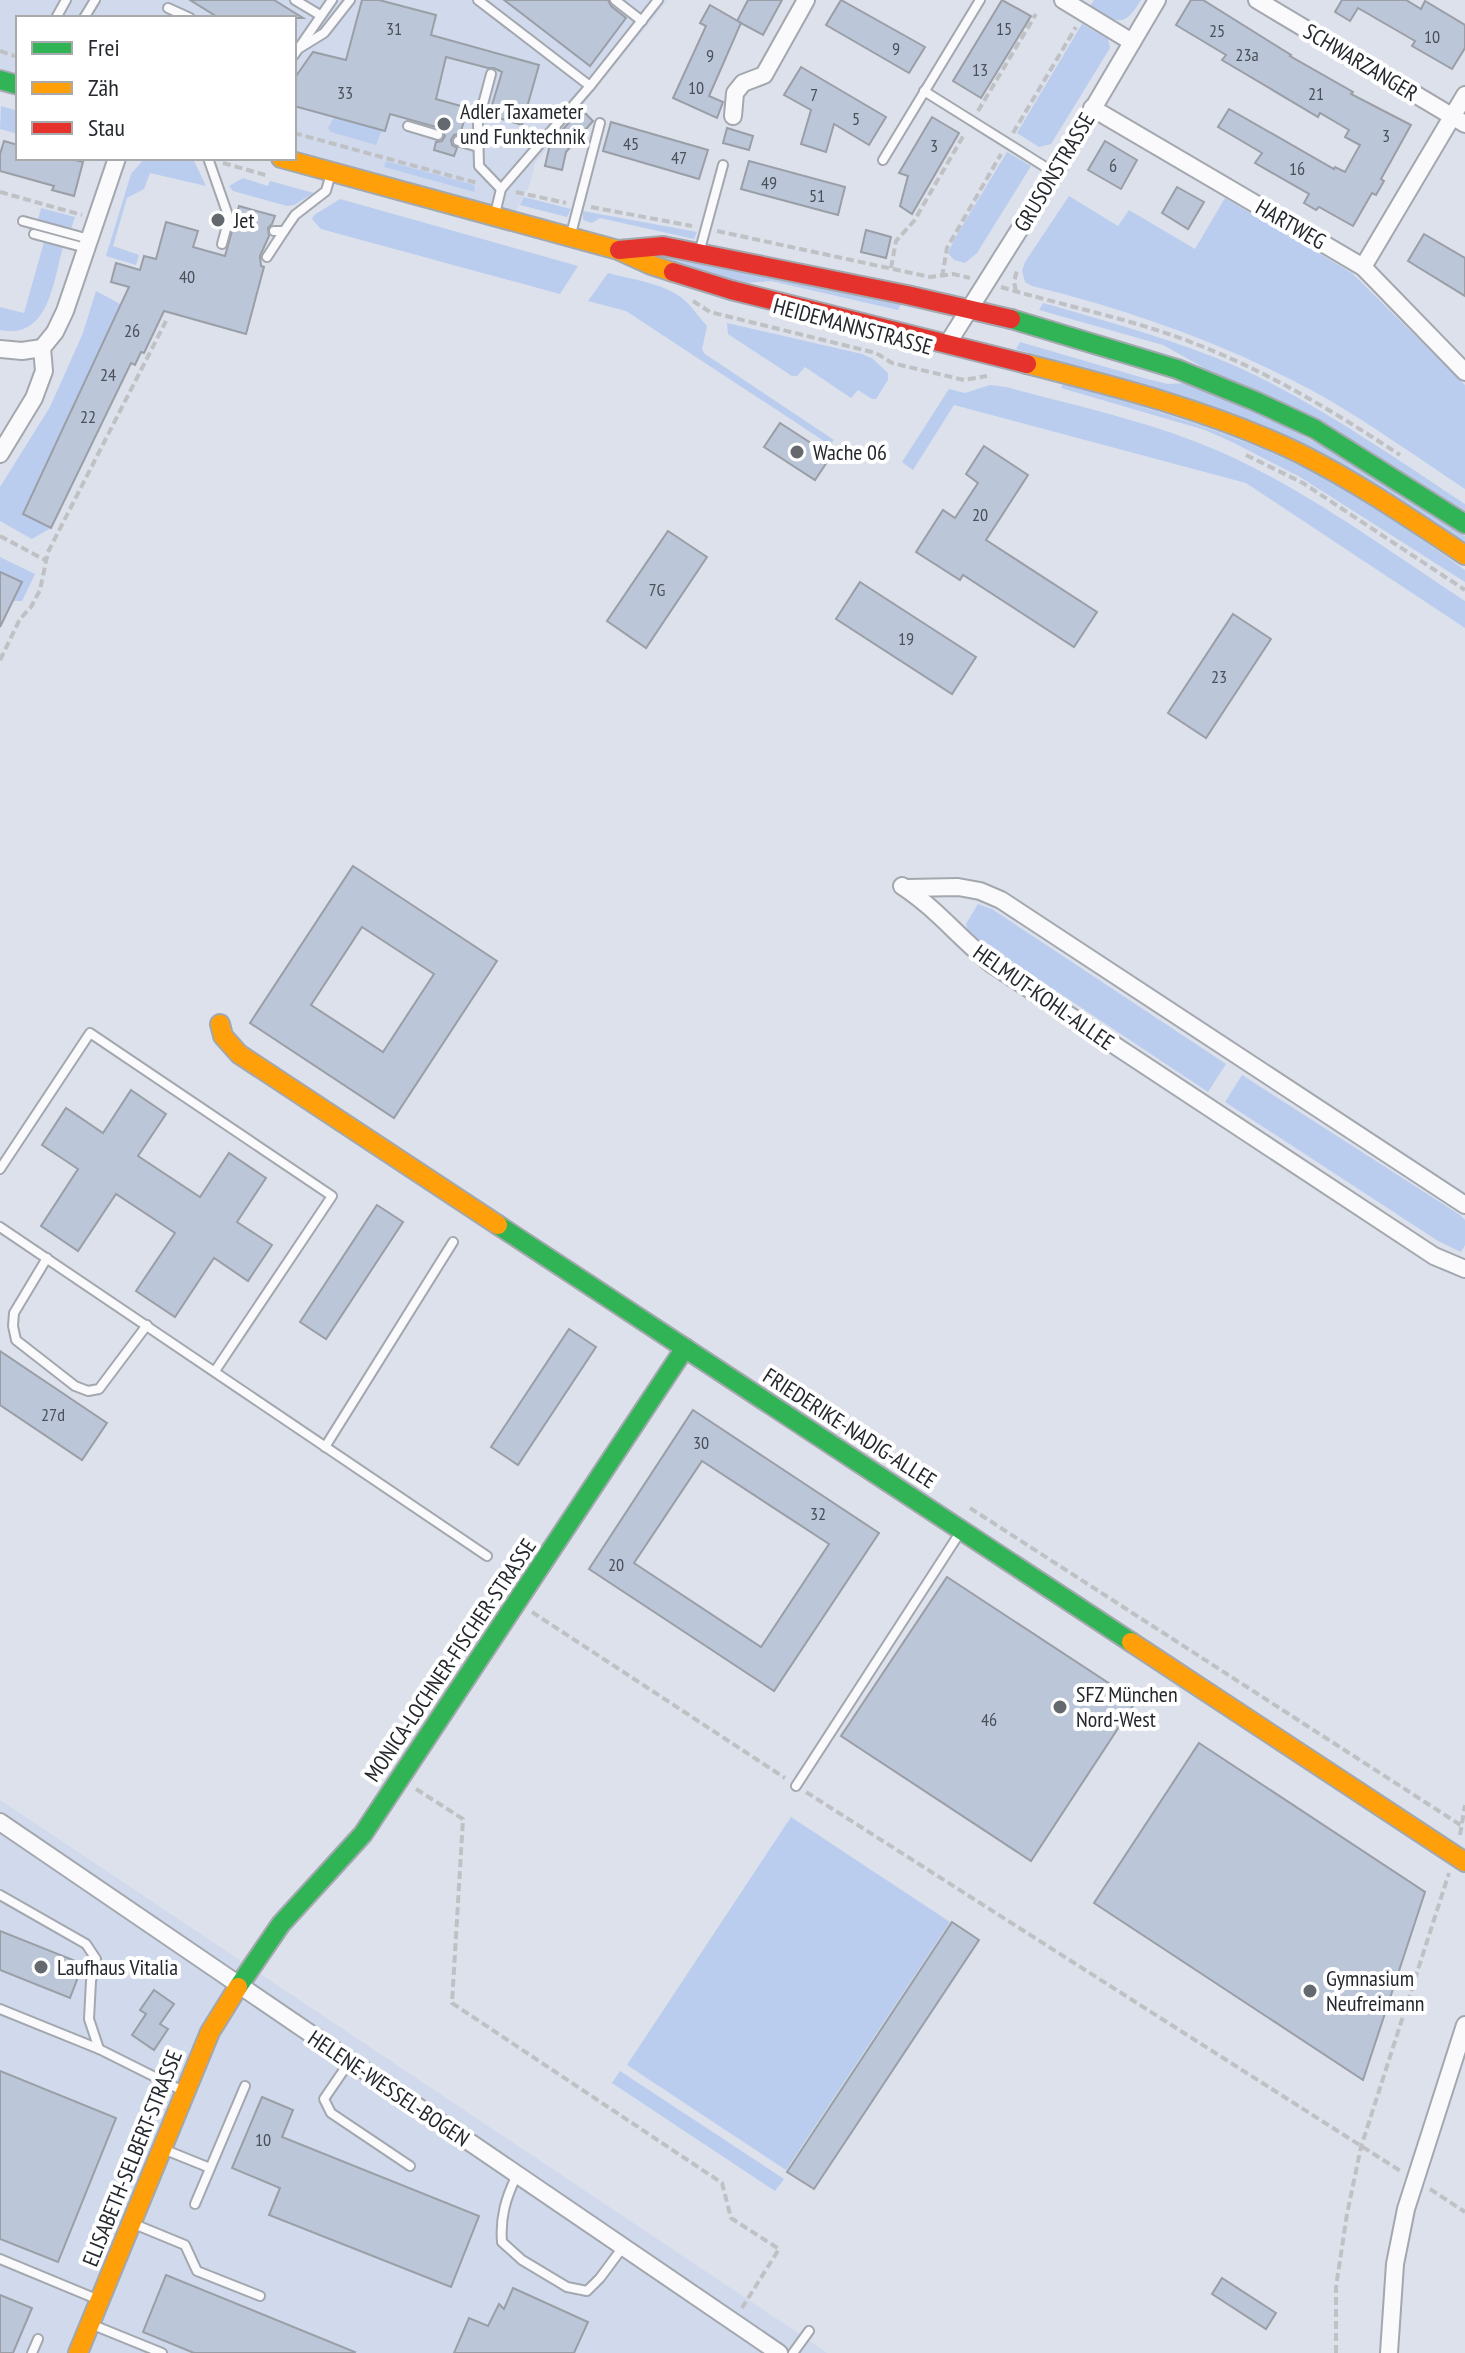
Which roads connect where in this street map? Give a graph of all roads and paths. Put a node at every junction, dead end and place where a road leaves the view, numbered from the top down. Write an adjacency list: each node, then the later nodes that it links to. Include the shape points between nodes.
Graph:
1 (295, 0): 14 (lane)
2 (332, 0): 14 (lane)
3 (350, 0): 18 (lane, via 324,33)
4 (478, 0): 20 (lane)
5 (615, 0): 16 (lane)
6 (658, 0): 16 (lane)
7 (806, 0): 24 (street, via 764,75 743,83 735,93)
8 (980, 0): 21 (lane)
9 (1063, 0): 17 (street)
10 (1157, 0): 17 (street, GRUSONSTRASSE)
11 (1257, 0): 26 (street, SCHWARZANGER)
12 (168, 8): 15 (lane)
13 (1036, 14): 25 (path)
14 (320, 15): 18 (lane)
15 (186, 16)
16 (642, 21): 20 (lane)
17 (1132, 42): 23 (street, GRUSONSTRASSE)
18 (296, 52)
19 (491, 74): 31 (lane, via 478,123)
20 (590, 86): 41 (lane)
21 (924, 91): 25 (lane); 36 (lane)
22 (1465, 95): 26 (street)
23 (1092, 108): 39 (street, GRUSONSTRASSE); 54 (street, HARTWEG)
24 (733, 116)
25 (972, 121): 39 (lane); 55 (path, via 914,221 896,241)
26 (1459, 121): 54 (street)
27 (600, 123): 47 (lane)
28 (408, 126): 29 (lane)
29 (438, 135)
30 (458, 141): 31 (lane)
31 (478, 147): 41 (lane, via 479,166)
32 (116, 160): 44 (street)
33 (208, 160): 49 (lane, via 229,218)
34 (212, 160): 40 (path)
35 (288, 160): 38 (street, HEIDEMANNSTRASSE)
36 (883, 160)
37 (723, 165): 51 (lane)
38 (332, 172): 43 (street, HEIDEMANNSTRASSE); 52 (lane, via 326,191 279,231)
39 (1055, 173): 58 (street, GRUSONSTRASSE)
40 (272, 177)
41 (501, 189): 43 (lane)
42 (0, 192): 44 (path)
43 (495, 216): 47 (street, HEIDEMANNSTRASSE)
44 (96, 219): 48 (street)
45 (23, 221): 48 (lane)
46 (34, 234): 48 (lane)
47 (570, 237): 50 (street, HEIDEMANNSTRASSE)
48 (88, 244): 61 (street, via 65,311)
49 (222, 244)
50 (618, 250): 51 (street, HEIDEMANNSTRASSE, via 663,246); 60 (street, HEIDEMANNSTRASSE, via 731,290)
51 (699, 253): 58 (street, HEIDEMANNSTRASSE)
52 (267, 257)
53 (1022, 261): 56 (path, via 1015,273)
54 (1363, 267): 63 (street, HARTWEG)
55 (891, 268)
56 (1016, 291)
57 (691, 299): 64 (path, HEIDEMANNSTRASSE, via 710,312 876,353 892,363 964,380)
58 (970, 309): 60 (street, GRUSONSTRASSE); 67 (street, HEIDEMANNSTRASSE, via 1177,369 1255,401 1345,447)
59 (166, 321): 70 (path)
60 (948, 343): 69 (street, HEIDEMANNSTRASSE, via 1223,420 1363,488)
61 (42, 348): 62 (street); 66 (street, via 44,371 34,398)
62 (0, 349)
63 (1465, 372)
64 (991, 375)
65 (1241, 453): 71 (path, via 1303,483)
66 (0, 454)
67 (1465, 524)
68 (0, 536): 70 (path)
69 (1465, 555)
70 (47, 561): 72 (path, via 40,590)
71 (1465, 590)
72 (0, 660)
73 (220, 1024): 81 (street, FRIEDERIKE-NADIG-ALLEE, via 239,1054)
74 (0, 1169): 82 (lane, via 90,1033 332,1196)
75 (1465, 1205): 79 (street, HELMUT-KOHL-ALLEE, via 1001,900 969,888 902,886 993,965 1434,1256)
76 (0, 1227): 78 (lane)
77 (453, 1242): 83 (lane)
78 (47, 1258): 80 (lane); 80 (lane, via 14,1313 16,1340 75,1386 99,1389)
79 (1465, 1269)
80 (147, 1325): 82 (lane)
81 (685, 1348): 85 (street, FRIEDERIKE-NADIG-ALLEE); 87 (street, MONICA-LOCHNER-FISCHER-STRASSE)
82 (215, 1371): 83 (lane)
83 (325, 1447): 86 (lane)
84 (966, 1506): 92 (path)
85 (961, 1530): 89 (lane); 93 (street, FRIEDERIKE-NADIG-ALLEE)
86 (487, 1556)
87 (517, 1603): 88 (street, MONICA-LOCHNER-FISCHER-STRASSE); 89 (path)
88 (400, 1779): 95 (street, MONICA-LOCHNER-FISCHER-STRASSE, via 352,1847 281,1924); 113 (path, via 463,1819 452,2003 722,2183 731,2218 779,2249)
89 (796, 1786): 102 (path)
90 (1465, 1805): 92 (path)
91 (0, 1822): 95 (street, HELENE-WESSEL-BOGEN)
92 (1462, 1826): 93 (path)
93 (1462, 1856): 102 (path, via 1444,1885)
94 (0, 1895): 98 (lane, via 86,1944 96,1959 89,2019)
95 (238, 1985): 99 (street, HELENE-WESSEL-BOGEN); 101 (street, ELISABETH-SELBERT-STRASSE)
96 (0, 2009): 98 (lane)
97 (1465, 2025): 123 (street, via 1403,2222)
98 (99, 2049): 101 (lane)
99 (350, 2061): 104 (lane, via 324,2099 331,2113); 106 (street, HELENE-WESSEL-BOGEN)
100 (245, 2086): 105 (lane)
101 (184, 2092): 103 (street, ELISABETH-SELBERT-STRASSE)
102 (1361, 2147): 122 (path, via 1336,2287)
103 (161, 2148): 105 (lane); 108 (street, ELISABETH-SELBERT-STRASSE)
104 (410, 2166)
105 (210, 2168): 107 (lane)
106 (517, 2175): 109 (street, HELENE-WESSEL-BOGEN); 109 (lane, via 504,2206 501,2233 502,2242 522,2260 567,2287 587,2291)
107 (195, 2204)
108 (131, 2223): 111 (lane, via 185,2245 197,2271); 112 (street, ELISABETH-SELBERT-STRASSE)
109 (623, 2247): 113 (street, HELENE-WESSEL-BOGEN)
110 (0, 2259): 112 (lane)
111 (260, 2296)
112 (99, 2300): 114 (street, ELISABETH-SELBERT-STRASSE)
113 (734, 2322): 117 (street, HELENE-WESSEL-BOGEN)
114 (90, 2324): 119 (street, ELISABETH-SELBERT-STRASSE); 120 (lane)
115 (809, 2331): 121 (lane)
116 (38, 2339): 118 (lane)
117 (774, 2352)
118 (32, 2353)
119 (78, 2353)
120 (162, 2353)
121 (793, 2353)
122 (1336, 2353)
123 (1389, 2353)

